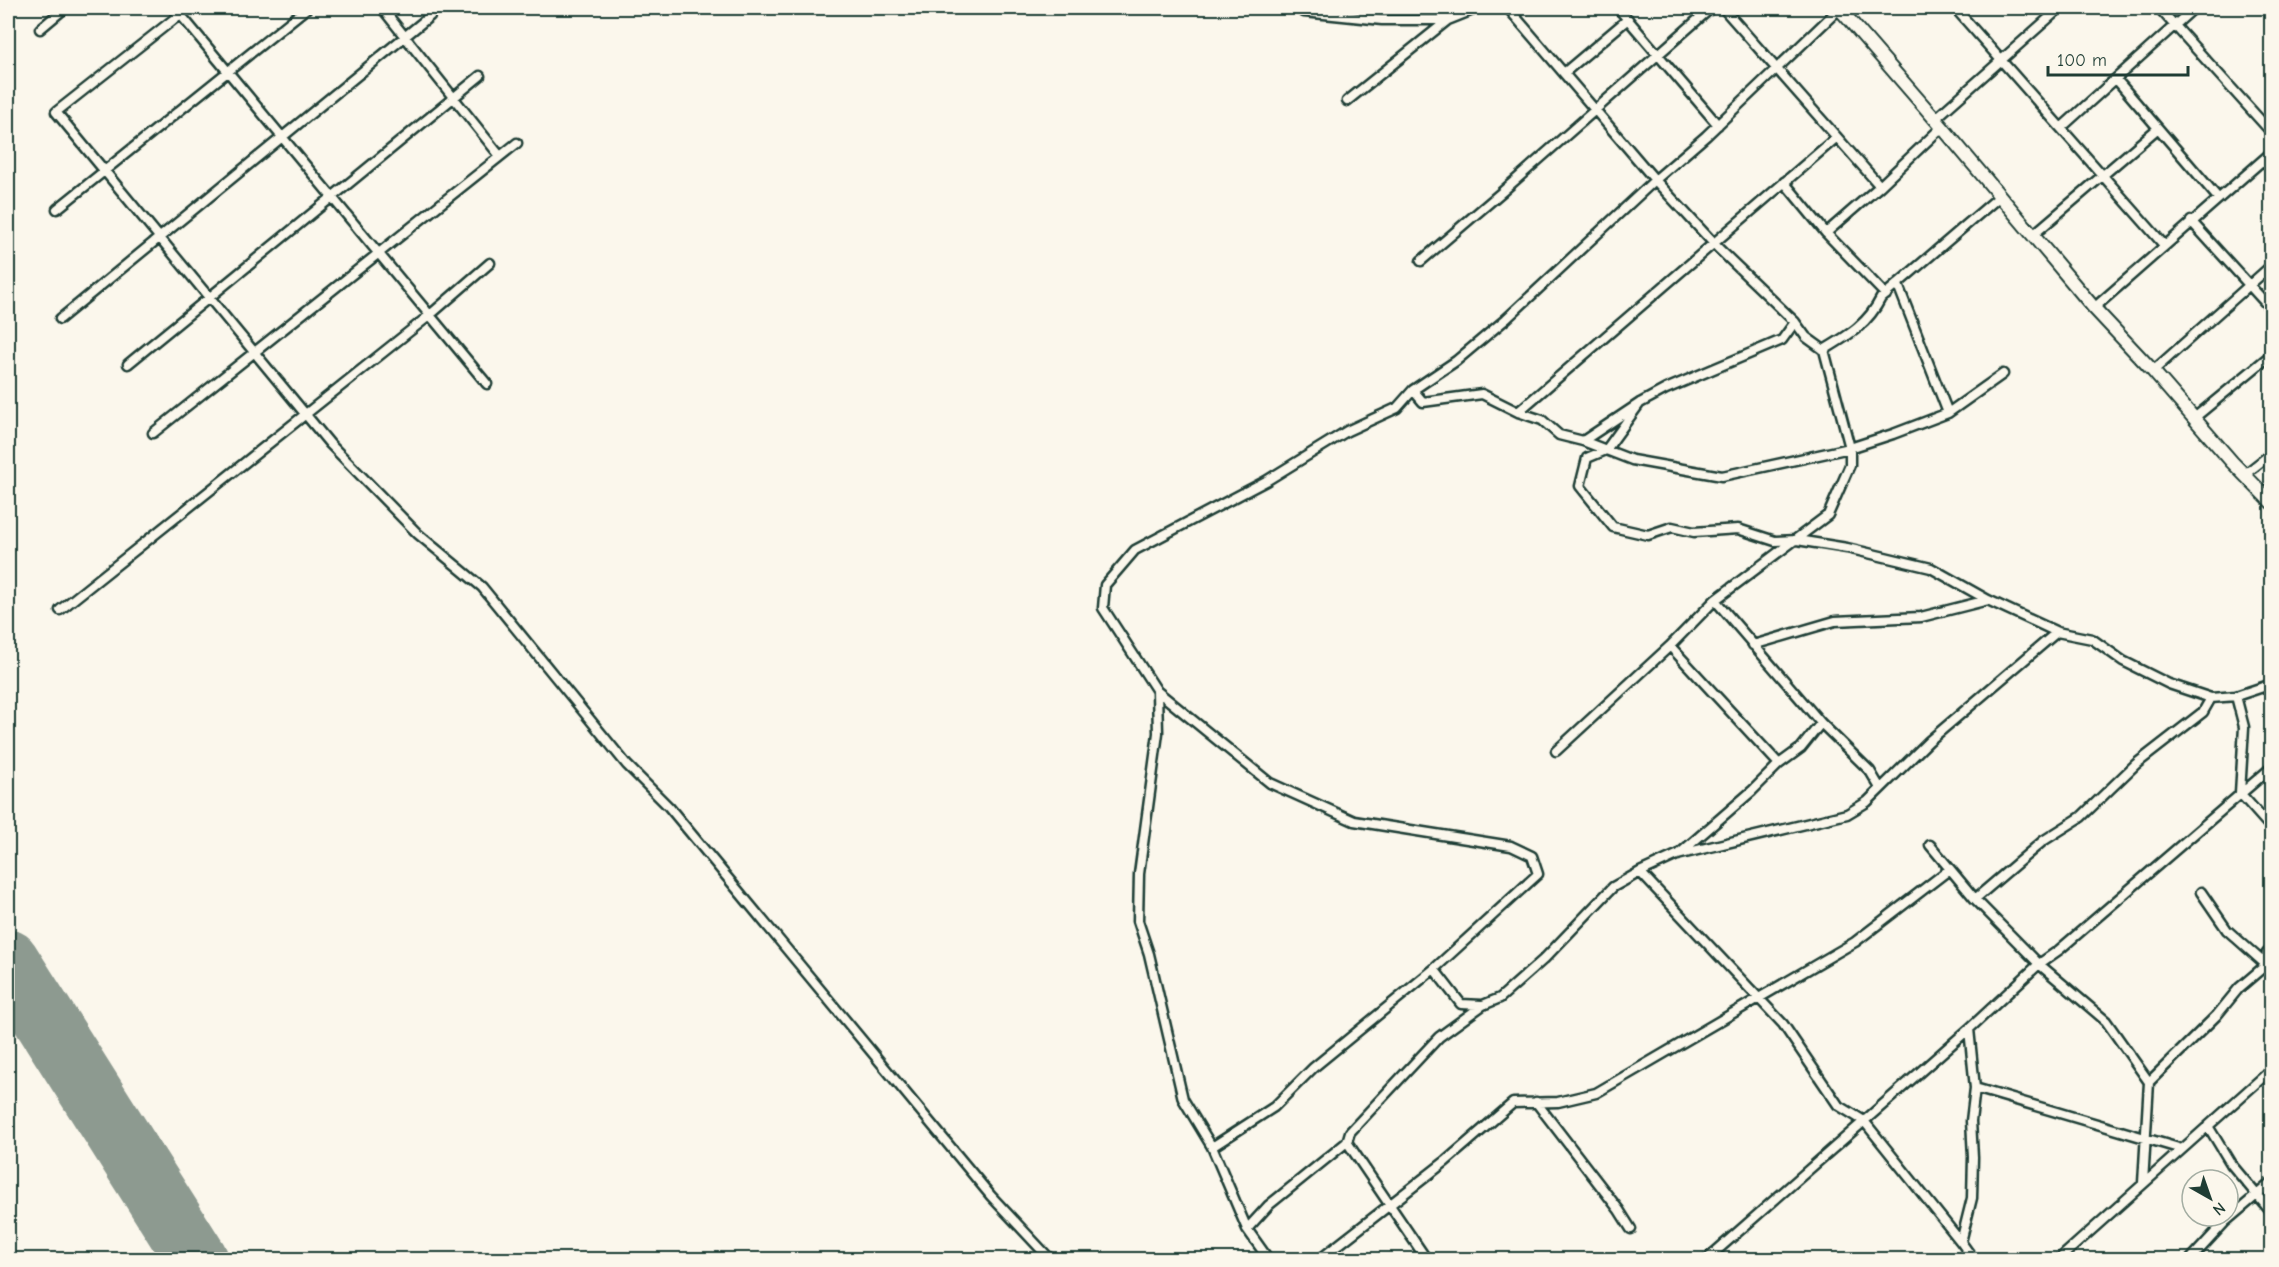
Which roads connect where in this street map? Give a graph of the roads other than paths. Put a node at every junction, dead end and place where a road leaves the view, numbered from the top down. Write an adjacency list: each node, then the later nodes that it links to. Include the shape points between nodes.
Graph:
1 (65, 8): 22 (street)
2 (188, 8): 17 (street)
3 (307, 8): 27 (street)
4 (382, 8): 23 (street)
5 (1296, 8): 20 (street, via 1382,20)
6 (1463, 8): 20 (street)
7 (1478, 8): 20 (street)
8 (1508, 8): 28 (street)
9 (1618, 8): 19 (street)
10 (1711, 8): 24 (street)
11 (1723, 8): 26 (street)
12 (1840, 8): 26 (street); 34 (main road)
13 (1955, 8): 25 (street)
14 (2060, 8): 25 (street)
15 (2159, 8): 21 (street)
16 (2194, 8): 21 (street)
17 (177, 10): 27 (street); 46 (street, via 56,112)
18 (430, 16): 23 (street)
19 (1628, 19): 24 (street); 28 (street)
20 (1448, 20): 32 (street)
21 (2175, 25): 30 (street); 38 (street)
22 (40, 28)
23 (405, 36): 31 (street); 39 (street)
24 (1658, 54): 33 (street); 35 (street)
25 (2001, 60): 34 (street); 36 (street)
26 (1776, 69): 35 (street); 40 (street)
27 (228, 72): 39 (street); 46 (street)
28 (1564, 73): 33 (street)
29 (480, 76): 31 (street)
30 (2116, 79): 36 (street); 37 (street)
31 (454, 98): 43 (street); 52 (street)
32 (1347, 100)
33 (1596, 110): 48 (street); 62 (street)
34 (1939, 123): 50 (street); 51 (main road)
35 (1718, 125): 48 (street)
36 (2061, 128): 47 (street)
37 (2157, 129): 47 (street); 53 (street)
38 (2271, 133)
39 (282, 137): 52 (street); 58 (street)
40 (1837, 137): 49 (street); 50 (street)
41 (517, 143): 43 (street)
42 (2271, 152): 44 (street)
43 (501, 156): 61 (street)
44 (2263, 160): 45 (street); 53 (street)
45 (2271, 169)
46 (105, 172): 54 (street); 58 (street)
47 (2103, 176): 57 (street); 60 (street)
48 (1655, 180): 59 (street); 81 (street, via 1506,319 1456,361)
49 (1784, 182): 56 (street); 59 (street)
50 (1880, 186): 56 (street)
51 (2000, 196): 57 (main road); 65 (street)
52 (332, 197): 61 (street); 68 (street)
53 (2218, 198): 55 (street)
54 (57, 209)
55 (2191, 221): 60 (street); 66 (street)
56 (1826, 232): 67 (street)
57 (2033, 235): 69 (main road)
58 (159, 238): 68 (street); 72 (street)
59 (1713, 242): 73 (street); 83 (street)
60 (2164, 246): 69 (street)
61 (380, 254): 71 (street); 75 (street)
62 (1420, 261)
63 (490, 264): 71 (street)
64 (2271, 264): 66 (street)
65 (1898, 285): 67 (street); 84 (street)
66 (2249, 285): 70 (street); 78 (street)
67 (1886, 295): 74 (street, via 1873,315)
68 (209, 297): 75 (street); 77 (street)
69 (2094, 308): 78 (main road)
70 (2271, 310)
71 (430, 315): 80 (street); 85 (street)
72 (60, 319)
73 (1795, 322): 74 (street, via 1806,337); 82 (street, via 1782,340)
74 (1824, 350): 89 (street)
75 (254, 352): 85 (street); 87 (street)
76 (2271, 354): 86 (street)
77 (128, 364)
78 (2153, 371): 86 (main road)
79 (2003, 374): 84 (street)
80 (487, 384)
81 (1413, 390): 83 (street, via 1423,402 1482,394); 102 (street, via 1397,408 1347,431 1266,481 1135,550 1105,585 1103,608)
82 (1640, 403): 88 (street); 90 (street)
83 (1518, 412): 88 (street, via 1542,420 1560,435)
84 (1948, 413): 89 (street)
85 (306, 414): 97 (street); 144 (street, via 418,534 482,588 991,1196)
86 (2193, 419): 92 (main road)
87 (153, 433)
88 (1583, 441): 90 (street)
89 (1850, 448): 90 (street, via 1722,476 1632,460); 94 (street, via 1850,465 1828,515)
90 (1606, 450): 94 (street, via 1587,458 1580,486 1613,527 1648,535 1672,527 1694,532 1738,530 1775,541)
91 (2271, 453): 92 (street)
92 (2244, 475): 93 (main road)
93 (2271, 503)
94 (1797, 540): 95 (street); 96 (street, via 1932,568)
95 (1715, 600): 99 (street); 100 (street)
96 (1988, 600): 98 (street); 99 (street, via 1921,617 1836,621)
97 (60, 610)
98 (2057, 632): 104 (street, via 2092,639 2150,675); 109 (street)
99 (1753, 645): 105 (street)
100 (1670, 646): 106 (street); 107 (street)
101 (2271, 684): 103 (street)
102 (1158, 691): 121 (street, via 1270,783 1354,821 1511,846 1532,856 1538,874); 133 (street, via 1158,733 1139,874 1138,921 1183,1099)
103 (2236, 696): 104 (street); 110 (street, via 2244,727)
104 (2211, 698): 117 (street, via 2203,712 2136,764 2081,817 2057,830)
105 (1821, 723): 107 (street, via 1801,748); 109 (street, via 1870,771)
106 (1556, 751)
107 (1779, 764): 113 (street)
108 (2271, 767): 110 (street)
109 (1880, 788): 113 (street, via 1847,814)
110 (2240, 793): 111 (street); 119 (street)
111 (2271, 829)
112 (1930, 845): 114 (street)
113 (1677, 855): 115 (street)
114 (1950, 869): 117 (street); 122 (street, via 1855,942)
115 (1640, 872): 122 (street); 123 (street, via 1613,887 1544,959 1500,998)
116 (2201, 892): 120 (street, via 2227,930)
117 (1975, 899): 119 (street)
118 (2271, 949): 120 (street, via 2267,953)
119 (2039, 964): 124 (street); 126 (street, via 2106,1021)
120 (2269, 967): 126 (street, via 2239,988)
121 (1434, 969): 123 (street, via 1461,1004); 133 (street, via 1313,1068 1274,1107)
122 (1759, 997): 128 (street, via 1596,1093 1558,1102); 129 (street, via 1783,1024 1838,1105)
123 (1483, 1005): 132 (street, via 1439,1037 1350,1132)
124 (1969, 1029): 127 (street); 129 (street)
125 (2271, 1069): 130 (street)
126 (2149, 1082): 131 (street)
127 (1975, 1088): 131 (street); 142 (street, via 1971,1121 1972,1198)
128 (1536, 1102): 138 (street, via 1513,1102 1446,1161); 141 (street)
129 (1864, 1121): 142 (street); 148 (street)
130 (2208, 1126): 134 (street); 137 (street, via 2231,1164)
131 (2144, 1137): 134 (street); 136 (street)
132 (1347, 1142): 138 (street); 140 (street, via 1269,1205)
133 (1212, 1147): 140 (street)
134 (2182, 1149): 136 (street)
135 (2271, 1182): 137 (street)
136 (2143, 1183): 150 (street)
137 (2257, 1194): 139 (street); 143 (street)
138 (1388, 1204): 146 (street); 147 (street)
139 (2271, 1213)
140 (1247, 1229): 145 (street)
141 (1631, 1229)
142 (1961, 1242): 149 (street)
143 (2192, 1258)
144 (1051, 1260)
145 (1269, 1260)
146 (1319, 1260)
147 (1427, 1260)
148 (1706, 1260)
149 (1974, 1260)
150 (2058, 1260)

